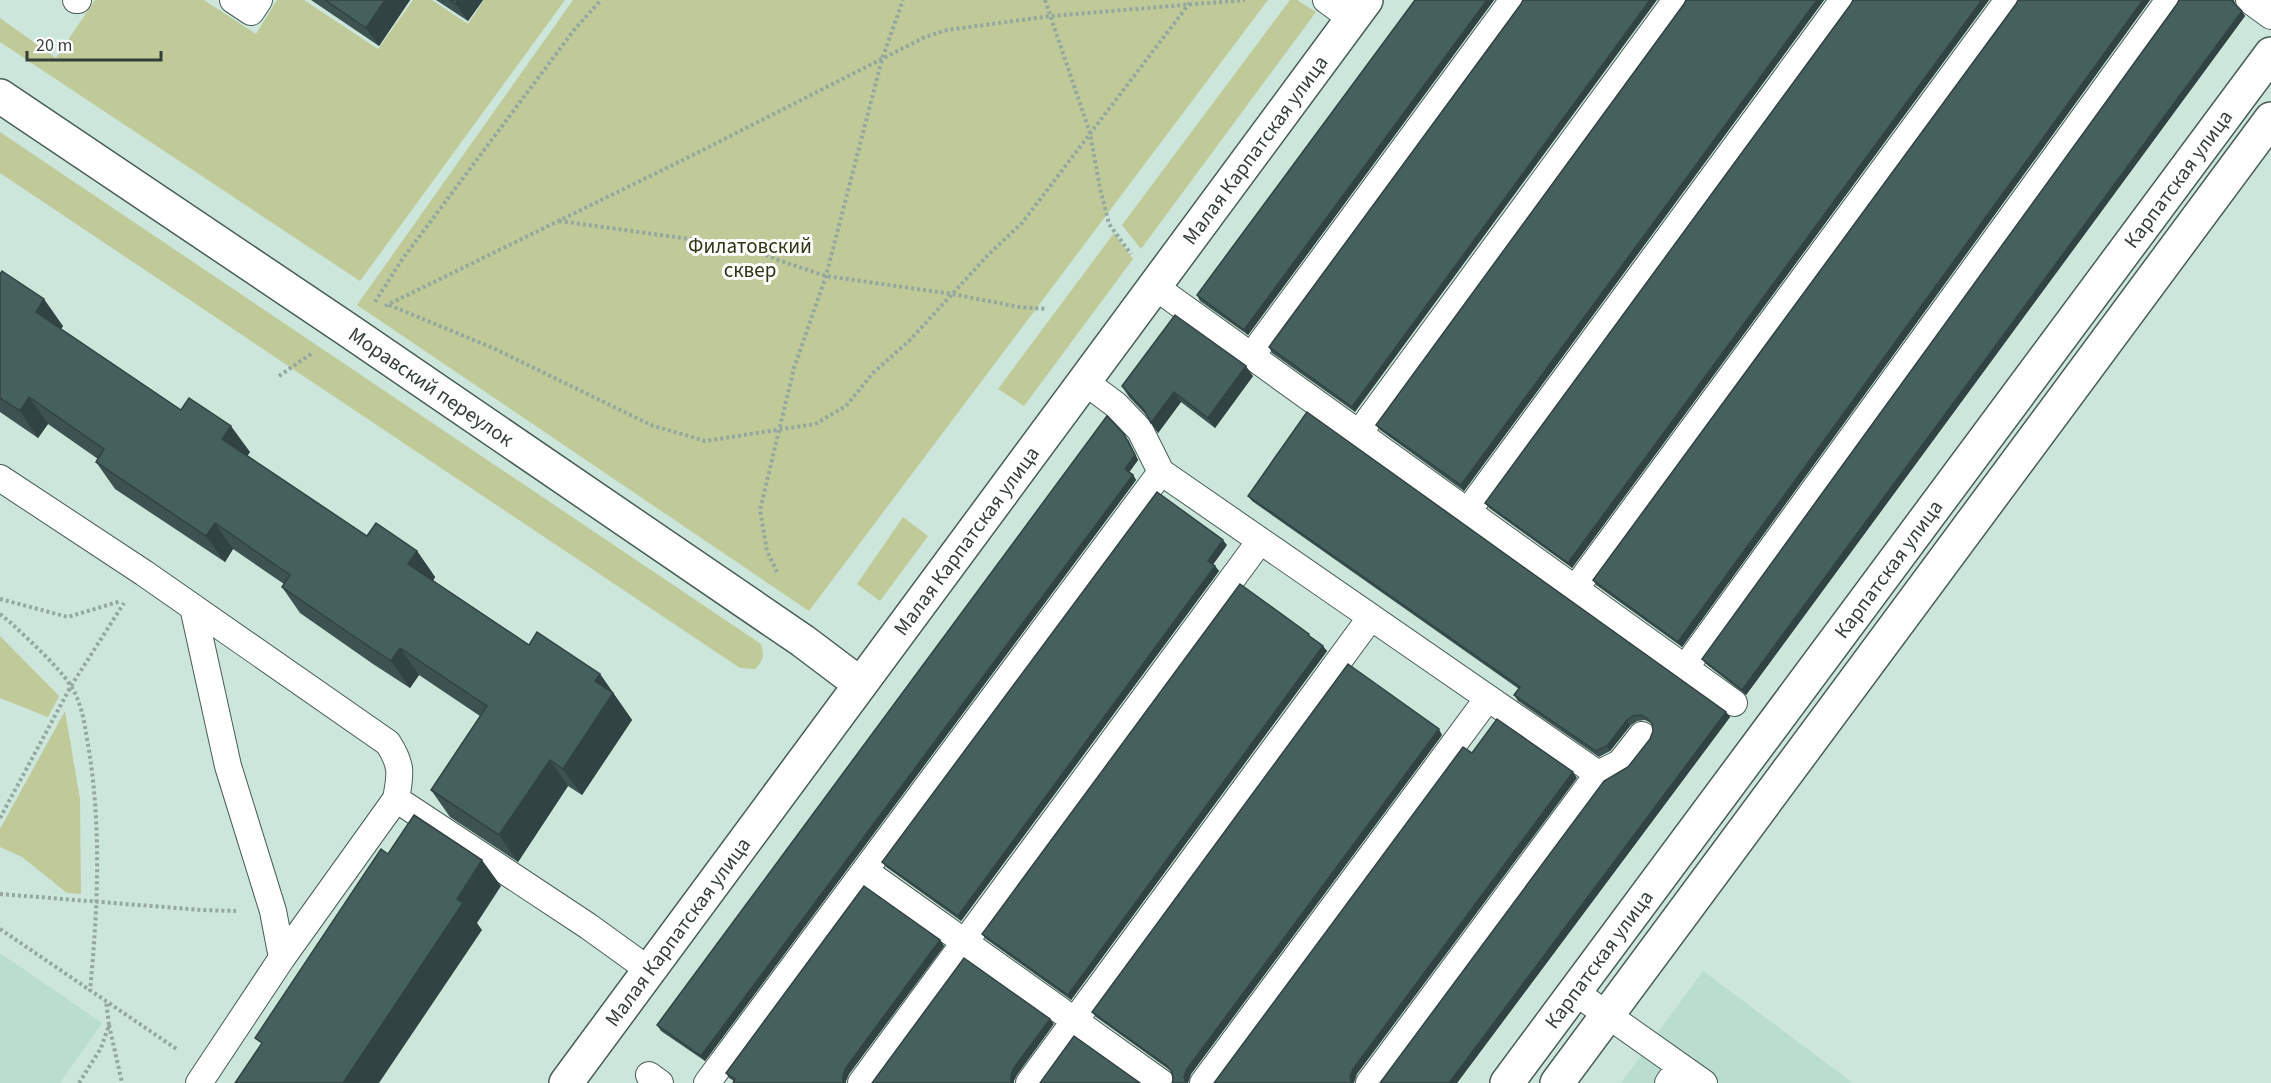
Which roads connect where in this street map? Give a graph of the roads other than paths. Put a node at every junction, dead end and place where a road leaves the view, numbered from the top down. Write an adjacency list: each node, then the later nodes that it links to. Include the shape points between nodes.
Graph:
1 (233, 0): 2 (lane, via 251,12)
2 (259, 0)
3 (1513, 0): 15 (lane)
4 (1676, 0): 17 (lane)
5 (1843, 0): 20 (lane)
6 (2008, 0): 22 (lane)
7 (2169, 0): 25 (lane)
8 (2249, 0): 10 (lane)
9 (1348, 6): 14 (street, Малая Карпатская улица)
10 (2271, 16)
11 (2271, 54): 36 (street, Карпатская улица)
12 (0, 96): 26 (street, Моравский переулок, via 358,321)
13 (2271, 119): 37 (street, Карпатская улица)
14 (1154, 286): 15 (lane); 16 (street, Малая Карпатская улица)
15 (1252, 355): 17 (lane)
16 (1083, 381): 18 (lane, via 1116,405 1140,430); 26 (street, Малая Карпатская улица)
17 (1359, 433): 20 (lane)
18 (1161, 472): 21 (lane); 32 (lane)
19 (0, 478): 23 (lane)
20 (1468, 511): 22 (lane)
21 (1260, 541): 24 (lane); 33 (lane)
22 (1575, 589): 25 (lane)
23 (193, 607): 31 (lane, via 388,743 398,759); 34 (lane, via 228,765 273,911)
24 (1371, 617): 27 (lane); 38 (lane)
25 (1684, 668): 28 (lane)
26 (860, 684): 35 (street, Малая Карпатская улица)
27 (1488, 698): 30 (lane); 46 (lane)
28 (1734, 703)
29 (1642, 735): 30 (lane, via 1620,763)
30 (1598, 774): 47 (lane)
31 (396, 799): 34 (lane); 35 (lane)
32 (865, 871): 33 (lane); 42 (lane)
33 (965, 942): 38 (lane); 43 (lane)
34 (282, 958): 40 (lane)
35 (649, 970): 41 (street, Малая Карпатская улица)
36 (1575, 992): 37 (lane); 48 (street, Карпатская улица)
37 (1608, 1015): 39 (lane); 49 (street, Карпатская улица)
38 (1075, 1021): 44 (lane); 45 (lane)
39 (1674, 1074): 50 (lane)
40 (199, 1083)
41 (566, 1083)
42 (707, 1083)
43 (861, 1083)
44 (1029, 1083)
45 (1162, 1083)
46 (1203, 1083)
47 (1369, 1083)
48 (1507, 1083)
49 (1557, 1083)
50 (1704, 1083)

